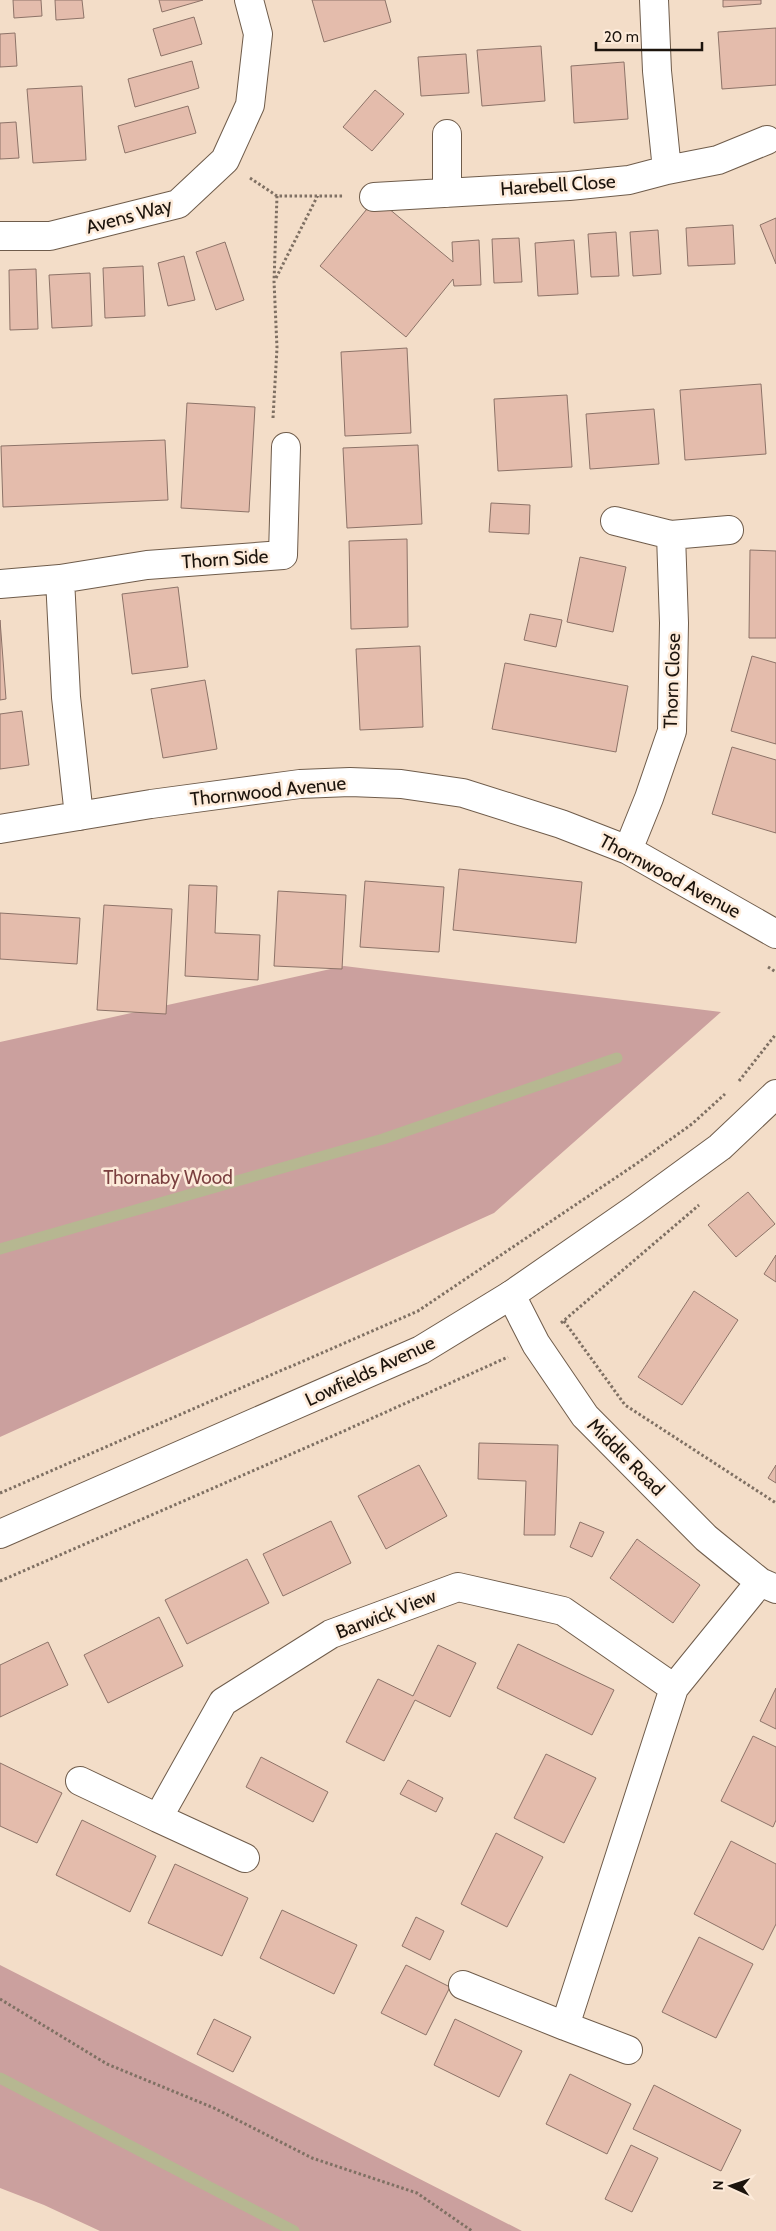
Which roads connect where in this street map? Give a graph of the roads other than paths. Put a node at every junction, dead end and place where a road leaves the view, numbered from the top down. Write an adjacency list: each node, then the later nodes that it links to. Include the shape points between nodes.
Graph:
1 (249, 0): 8 (street, Avens Way, via 258,34 250,105 225,160 178,204 50,236)
2 (654, 0): 5 (street)
3 (447, 134): 6 (street)
4 (767, 140): 5 (street, Harebell Close, via 718,160)
5 (667, 170): 6 (street, Harebell Close, via 629,180)
6 (447, 193): 7 (street, Harebell Close)
7 (374, 196)
8 (0, 236)
9 (286, 447): 13 (street, Thorn Side, via 283,555 146,565)
10 (615, 521): 12 (street)
11 (729, 530): 12 (street)
12 (671, 534): 17 (street, Thorn Close, via 674,623 672,731)
13 (60, 579): 14 (street, Thorn Side); 15 (street, via 66,697)
14 (0, 584)
15 (79, 816): 16 (street, Thornwood Avenue); 17 (street, Thornwood Avenue, via 300,784 401,784 463,794 505,806)
16 (0, 829)
17 (628, 850): 18 (street, Thornwood Avenue)
18 (776, 934)
19 (776, 1094): 20 (street, Lowfields Avenue, via 720,1147)
20 (511, 1295): 21 (street, Lowfields Avenue, via 421,1350); 22 (street, Middle Road, via 536,1344 585,1416 706,1538)
21 (0, 1534)
22 (768, 1585): 23 (street)
23 (674, 1688): 25 (street, Barwick View, via 563,1611 458,1587 331,1634 223,1702); 28 (street)
24 (80, 1781): 25 (street)
25 (158, 1818): 26 (street)
26 (245, 1858)
27 (463, 1985): 28 (street)
28 (565, 2026): 29 (street)
29 (628, 2050)

